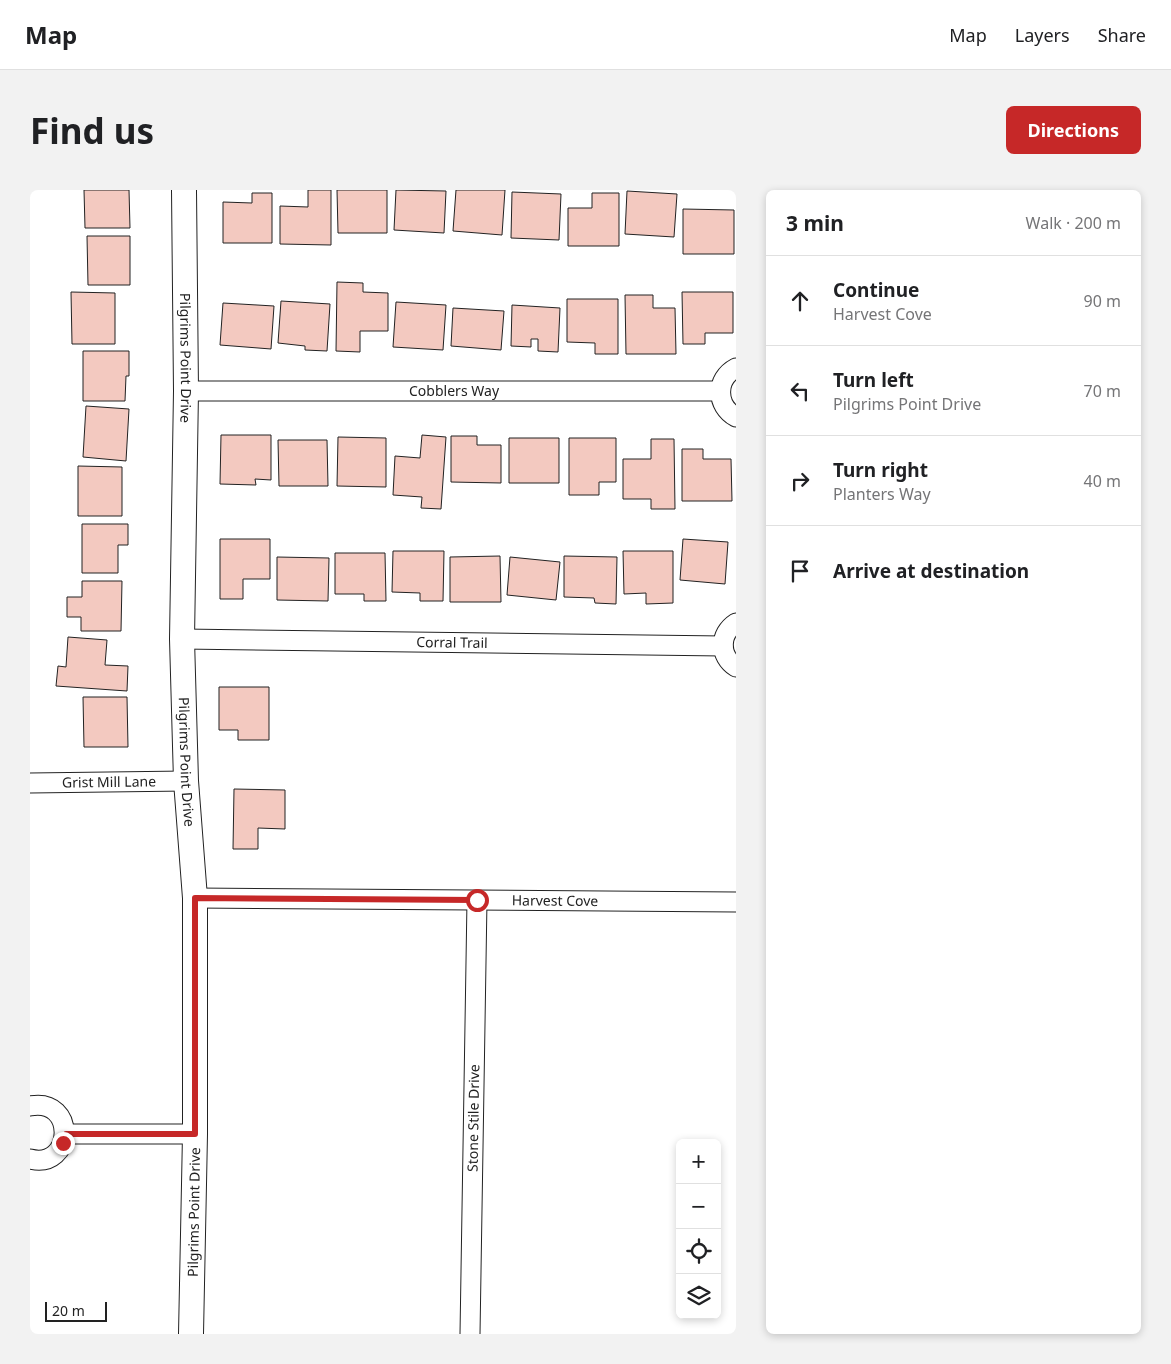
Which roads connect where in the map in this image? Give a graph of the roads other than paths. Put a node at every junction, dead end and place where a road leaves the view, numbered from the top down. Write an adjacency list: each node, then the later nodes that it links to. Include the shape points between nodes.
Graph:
1 (184, 190): 3 (street, Pilgrims Point Drive)
2 (736, 368): 4 (street, via 726,375)
3 (186, 391): 4 (street, Cobblers Way); 7 (street, Pilgrims Point Drive)
4 (720, 391): 5 (street, via 725,408)
5 (736, 417)
6 (736, 623): 8 (street, via 728,630)
7 (182, 639): 8 (street, Corral Trail); 10 (street, Pilgrims Point Drive)
8 (723, 646): 9 (street, via 728,661)
9 (736, 667)
10 (186, 781): 11 (street, Grist Mill Lane); 12 (street, Pilgrims Point Drive)
11 (30, 783)
12 (195, 898): 13 (street, Harvest Cove); 17 (street, Pilgrims Point Drive)
13 (477, 900): 14 (street, Harvest Cove); 20 (street, Stone Stile Drive)
14 (736, 902)
15 (30, 1106): 16 (street, via 40,1104 55,1111 61,1117)
16 (66, 1134): 17 (street); 18 (street, via 58,1151 51,1157)
17 (195, 1134): 19 (street, Pilgrims Point Drive)
18 (30, 1159)
19 (191, 1334)
20 (470, 1334)

